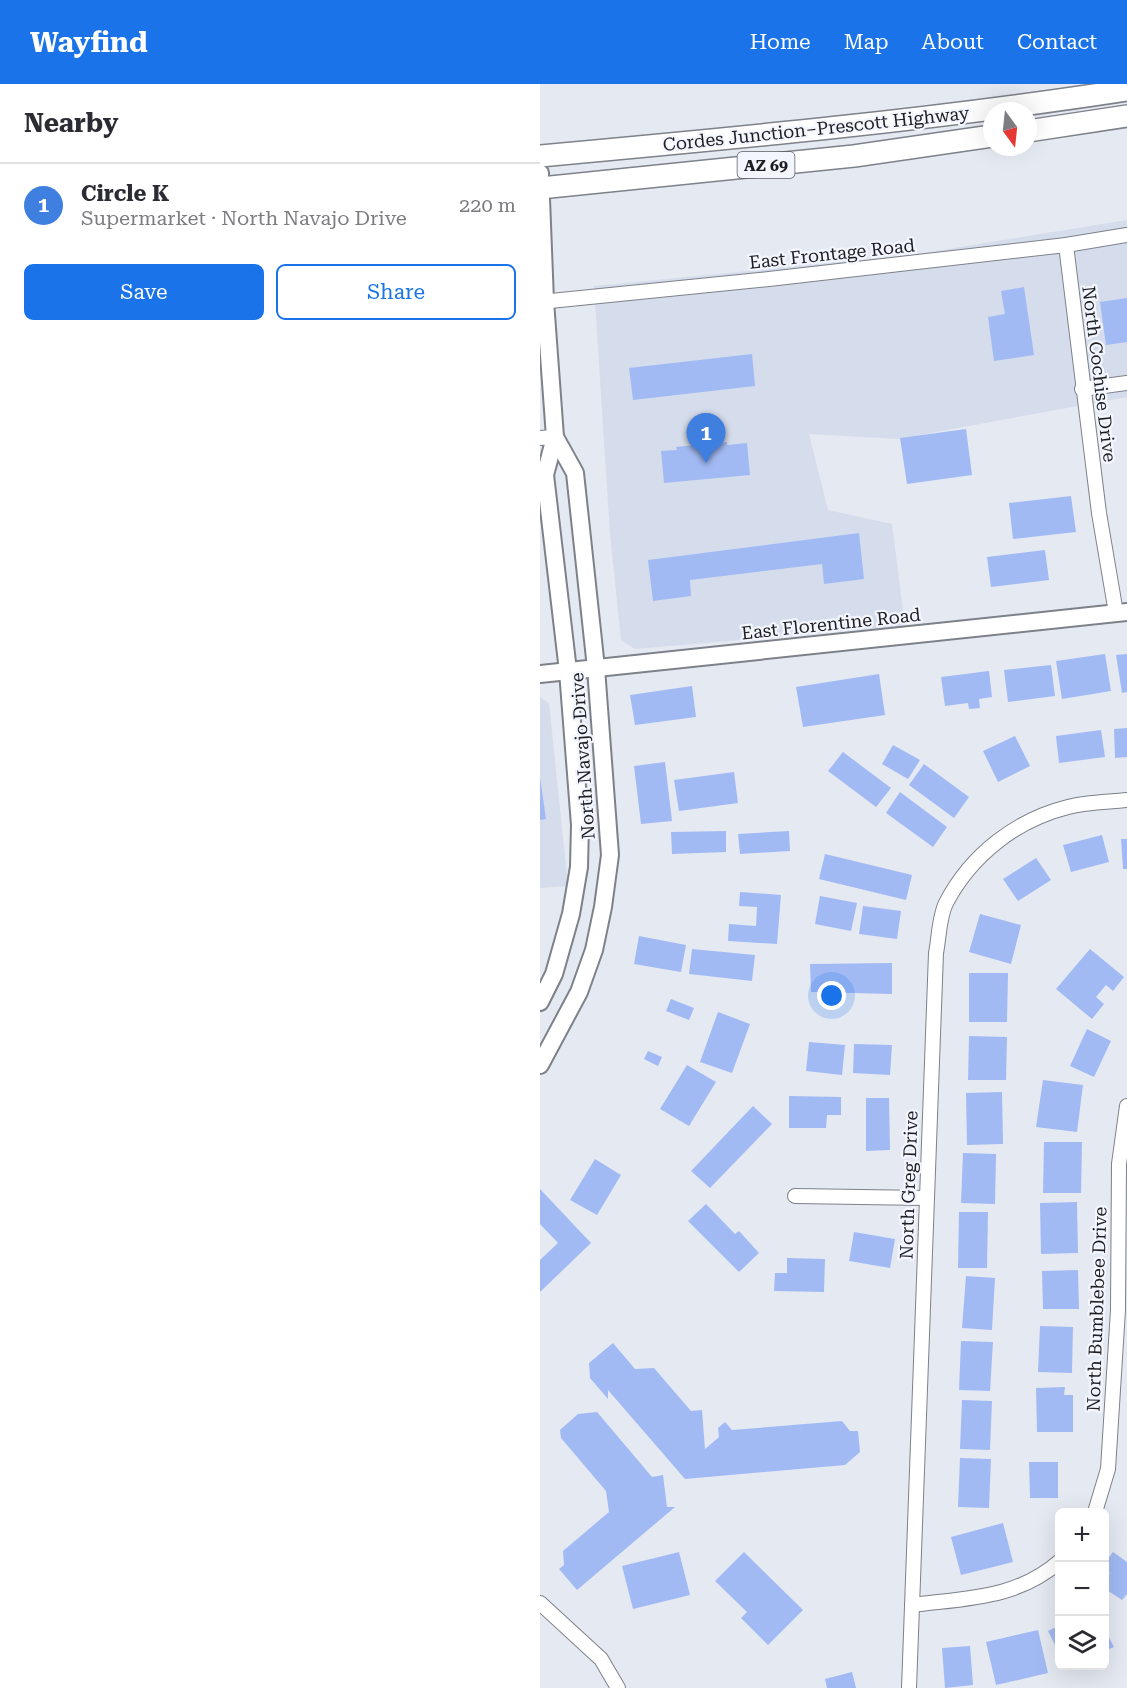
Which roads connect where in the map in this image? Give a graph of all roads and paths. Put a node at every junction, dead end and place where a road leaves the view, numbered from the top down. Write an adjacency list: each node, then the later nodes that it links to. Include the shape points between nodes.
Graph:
1 (1127, 90): 5 (main road, Cordes Junction–Prescott Highway / AZ 69, via 1010,108 772,135)
2 (1127, 116): 3 (main road)
3 (1037, 130)
4 (983, 137): 7 (main road, Cordes Junction–Prescott Highway / AZ 69, via 854,156)
5 (540, 156)
6 (540, 174): 7 (street, North Navajo Drive)
7 (540, 188): 10 (street, North Navajo Drive)
8 (1127, 235): 9 (street, East Frontage Road)
9 (1066, 245): 10 (street, East Frontage Road); 12 (street, North Cochise Drive)
10 (542, 301): 13 (street, North Navajo Drive)
11 (1127, 383): 12 (street)
12 (1083, 389): 14 (street, North Cochise Drive, via 1099,513)
13 (547, 437): 15 (street, North Navajo Drive, via 575,473); 16 (street, North Navajo Drive, via 545,475)
14 (1121, 612): 15 (street, East Florentine Road)
15 (596, 668): 16 (street, East Florentine Road); 20 (street, North Navajo Drive, via 609,837 603,907 594,950 579,992)
16 (568, 671): 17 (street, East Florentine Road); 19 (street, North Navajo Drive, via 580,825 579,867 554,974)
17 (540, 674)
18 (1127, 800): 23 (street, North Greg Drive, via 1070,806 1034,818 990,846 945,905 936,953)
19 (540, 1002)
20 (540, 1065)
21 (1127, 1106): 24 (street, North Bumblebee Drive, via 1119,1164 1118,1310 1108,1469)
22 (795, 1196): 23 (street)
23 (926, 1198): 27 (street, North Greg Drive)
24 (1096, 1508)
25 (1058, 1562): 27 (street, via 1044,1575 1001,1594)
26 (540, 1603): 28 (street, via 601,1659)
27 (912, 1605): 29 (street, North Greg Drive)
28 (618, 1688)
29 (909, 1688)

